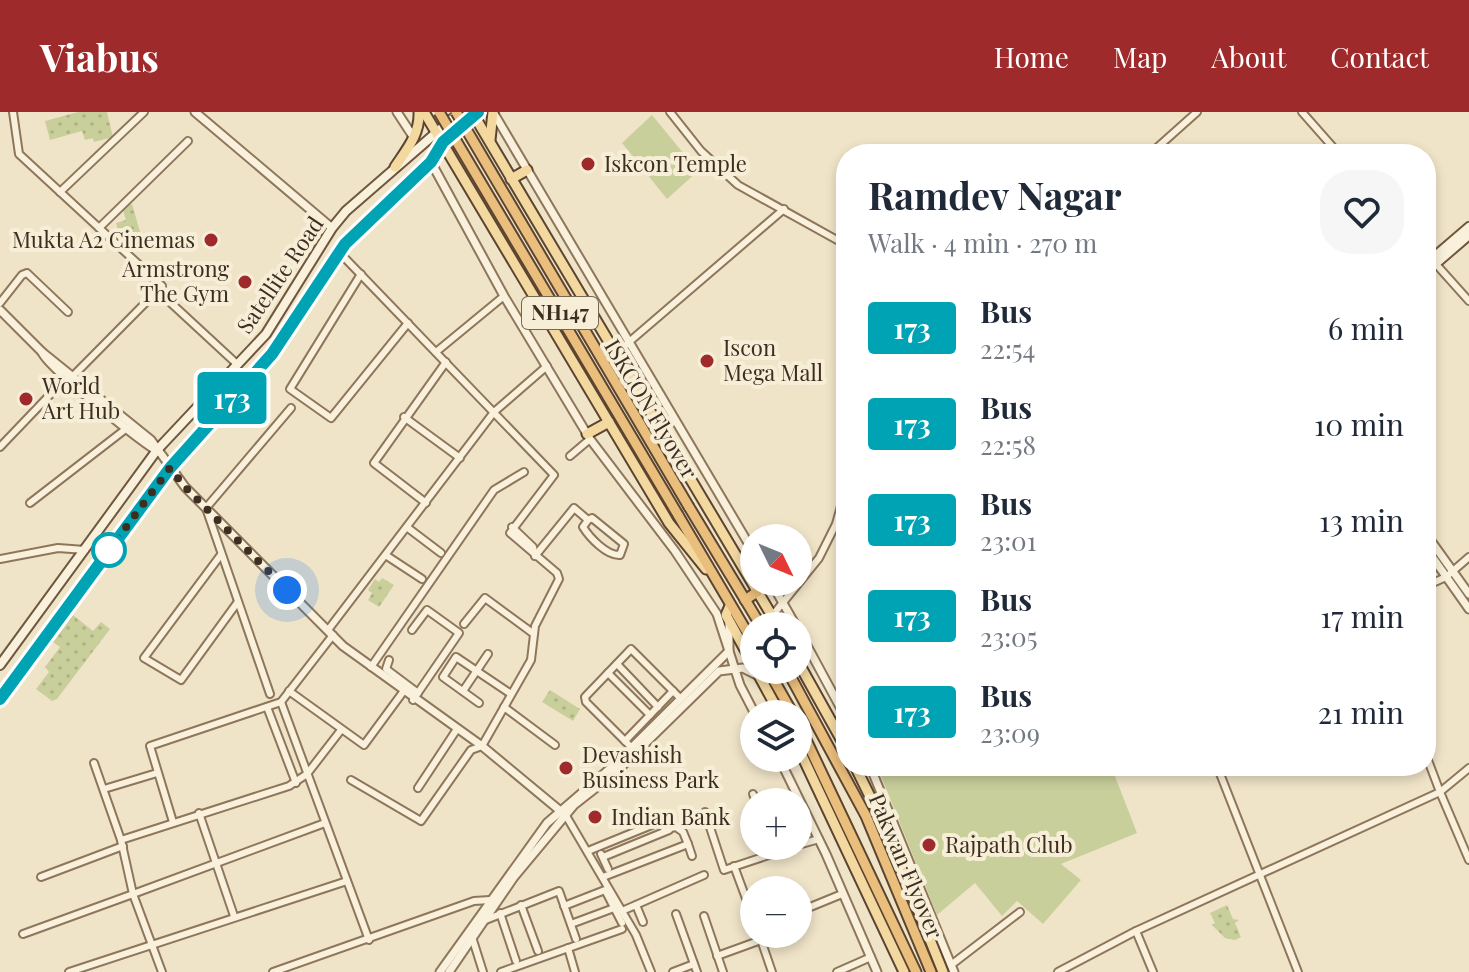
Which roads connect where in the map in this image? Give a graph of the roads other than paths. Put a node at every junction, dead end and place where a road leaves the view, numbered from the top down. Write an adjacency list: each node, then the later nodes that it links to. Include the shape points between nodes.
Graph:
1 (13, 112): 26 (street, via 19,154)
2 (144, 112): 26 (street)
3 (195, 112): 30 (street)
4 (397, 112): 16 (street)
5 (422, 112): 15 (main road); 16 (main road)
6 (439, 112): 81 (highway, ISKCON Flyover / NH147, bridge)
7 (458, 112): 15 (main road, Satellite Road); 88 (highway, ISKCON Flyover / NH147, bridge)
8 (493, 112): 19 (main road); 24 (street)
9 (670, 112): 14 (street)
10 (683, 112): 14 (street)
11 (1197, 112): 20 (street)
12 (1302, 112): 21 (street)
13 (475, 113): 18 (main road, Satellite Road); 19 (main road)
14 (675, 119): 27 (street, via 738,185)
15 (437, 132): 18 (main road); 23 (main road, Satellite Road)
16 (414, 138): 23 (main road)
17 (188, 141): 29 (street)
18 (443, 142): 22 (main road, Satellite Road); 55 (main road)
19 (490, 143): 25 (main road)
20 (1161, 144)
21 (1330, 144)
22 (431, 162): 33 (main road, Satellite Road); 39 (street)
23 (395, 167): 30 (main road, Satellite Road)
24 (527, 170): 25 (main road); 45 (street)
25 (511, 179): 47 (main road)
26 (60, 192): 29 (street)
27 (784, 209): 32 (street); 45 (street)
28 (1469, 227): 34 (main road)
29 (99, 228): 38 (street, via 162,286)
30 (332, 228): 49 (main road, Satellite Road, via 266,334)
31 (1469, 235): 35 (main road)
32 (836, 239)
33 (339, 252): 37 (street); 62 (main road, Satellite Road, via 272,354)
34 (1436, 255)
35 (1436, 256)
36 (1436, 266): 40 (street)
37 (361, 274): 44 (street); 44 (street, via 290,389 331,418)
38 (158, 291): 49 (street); 51 (street)
39 (504, 296): 46 (street); 50 (street)
40 (1469, 301)
41 (0, 303): 43 (street, via 27,273)
42 (0, 310): 51 (street, via 44,358)
43 (68, 312)
44 (408, 323): 46 (street)
45 (630, 343): 47 (street); 70 (street)
46 (436, 352): 48 (street)
47 (615, 354): 80 (main road)
48 (446, 362): 53 (street); 54 (street)
49 (238, 365): 59 (main road, Satellite Road)
50 (548, 366): 53 (street); 57 (street)
51 (70, 377): 56 (street); 58 (street); 59 (street)
52 (291, 408): 66 (street)
53 (494, 412): 61 (street); 76 (street, via 554,475 512,527 511,535)
54 (404, 417): 61 (street); 65 (street, via 374,463)
55 (609, 422): 57 (main road); 81 (main road, via 669,523)
56 (127, 428): 59 (street); 64 (street)
57 (589, 436): 60 (street); 103 (street, via 714,610)
58 (0, 447)
59 (157, 450): 62 (street); 71 (main road, Satellite Road)
60 (570, 456)
61 (460, 458): 65 (street)
62 (170, 468): 66 (street); 125 (main road, Satellite Road)
63 (524, 472): 109 (street, via 494,490)
64 (30, 503)
65 (426, 503): 69 (street)
66 (206, 508): 74 (street); 100 (street)
67 (588, 520): 67 (street, via 600,522 624,544 620,555 588,534 583,527); 76 (street, via 574,508)
68 (836, 524): 89 (street, via 809,575)
69 (408, 528): 73 (street); 75 (street)
70 (740, 529)
71 (85, 550): 78 (street, via 58,548); 108 (main road, Satellite Road)
72 (1436, 551): 82 (street)
73 (441, 553)
74 (220, 556): 90 (street); 90 (street, via 144,658 181,680)
75 (387, 556): 83 (street); 100 (street)
76 (535, 556): 101 (street, via 559,579)
77 (1469, 557): 82 (street)
78 (0, 559)
79 (1436, 559): 82 (street)
80 (740, 564)
81 (708, 572): 91 (highway, NH147)
82 (1450, 574): 84 (street); 85 (street); 92 (street)
83 (422, 579)
84 (1436, 581)
85 (1469, 594)
86 (751, 596): 88 (highway)
87 (779, 596): 89 (street)
88 (745, 600): 93 (highway, NH147)
89 (782, 602): 94 (street); 95 (street)
90 (237, 603): 121 (street)
91 (730, 606): 96 (main road); 97 (highway, NH147)
92 (1469, 609)
93 (752, 612)
94 (775, 612)
95 (788, 612)
96 (729, 622): 102 (main road); 103 (street)
97 (740, 622)
98 (464, 624): 101 (street, via 485,598)
99 (412, 630): 123 (street, via 427,610 459,633)
100 (331, 633): 109 (street); 117 (street)
101 (534, 634): 122 (street, via 531,660)
102 (740, 640)
103 (729, 651): 110 (street); 111 (street)
104 (488, 654): 113 (street)
105 (812, 656): 127 (street)
106 (389, 660): 123 (street, via 386,669)
107 (617, 664): 114 (street); 119 (street, via 631,649); 132 (street)
108 (0, 665)
109 (371, 667): 120 (street)
110 (734, 667): 111 (street); 112 (street); 126 (street)
111 (716, 668): 124 (street); 138 (street)
112 (740, 668)
113 (476, 671): 118 (street); 118 (street, via 456,657 443,677); 122 (street)
114 (608, 673): 133 (street); 137 (street, via 586,702)
115 (795, 684): 143 (highway, Pakwan Flyover)
116 (810, 684): 136 (main road)
117 (289, 691): 128 (street); 135 (street)
118 (463, 691): 129 (street)
119 (673, 691): 124 (street); 132 (street)
120 (403, 692): 123 (street); 135 (street, via 367,744)
121 (270, 694)
122 (511, 694): 131 (street)
123 (416, 696): 134 (street)
124 (680, 698): 138 (street)
125 (0, 699)
126 (749, 700)
127 (836, 700)
128 (281, 702): 130 (street); 149 (street)
129 (479, 703)
130 (267, 707): 148 (street, via 150,746); 156 (street)
131 (504, 707): 139 (street); 140 (street)
132 (658, 707): 133 (street)
133 (650, 715): 137 (street)
134 (457, 729): 140 (street); 157 (street)
135 (341, 730): 149 (street)
136 (836, 730)
137 (625, 741): 141 (street)
138 (642, 743): 141 (street); 160 (street)
139 (555, 745)
140 (482, 746): 155 (street, via 471,750 421,821); 160 (street)
141 (632, 748): 160 (street)
142 (812, 751): 234 (highway, Pakwan Flyover)
143 (836, 753)
144 (94, 763): 158 (street)
145 (1469, 768): 159 (street)
146 (786, 772): 166 (street)
147 (810, 772): 233 (main road)
148 (157, 773): 158 (street); 163 (street)
149 (307, 774): 156 (street); 164 (street)
150 (848, 776): 235 (highway, Pakwan Flyover)
151 (860, 776): 217 (main road)
152 (874, 776): 217 (street)
153 (1221, 776): 180 (street)
154 (1434, 776): 159 (street)
155 (351, 780)
156 (296, 783): 162 (street)
157 (418, 788)
158 (104, 789): 168 (street)
159 (1440, 792): 175 (street); 180 (street)
160 (562, 811): 171 (street); 185 (street)
161 (705, 812): 177 (street, via 724,870)
162 (199, 813): 163 (street); 176 (street)
163 (173, 822): 168 (street)
164 (325, 823): 176 (street); 183 (street)
165 (671, 829): 169 (street, via 680,828); 170 (street, via 659,822); 173 (street)
166 (819, 839): 167 (street); 187 (street)
167 (812, 841)
168 (122, 843): 181 (street); 186 (street)
169 (688, 844): 172 (street); 182 (street)
170 (598, 847): 171 (street); 173 (street)
171 (588, 851): 182 (street)
172 (692, 856)
173 (603, 857): 178 (street)
174 (748, 860): 177 (street)
175 (1469, 860)
176 (216, 864): 186 (street); 198 (street)
177 (734, 866): 184 (street)
178 (608, 869)
179 (704, 875): 190 (street)
180 (1262, 876): 203 (street); 238 (street)
181 (41, 877)
182 (603, 877): 194 (street)
183 (347, 881): 198 (street); 207 (street)
184 (740, 882)
185 (502, 889): 188 (street); 200 (street)
186 (133, 894): 204 (street); 208 (street)
187 (842, 894): 192 (street); 214 (street)
188 (490, 900): 207 (street, via 474,901); 221 (street)
189 (521, 905): 191 (street, via 559,891); 196 (street); 212 (street)
190 (636, 905): 194 (street); 201 (street)
191 (564, 906): 193 (street, via 605,890); 202 (street)
192 (812, 906)
193 (614, 908): 202 (street); 210 (street, via 622,926)
194 (622, 911): 226 (street)
195 (1020, 912): 217 (street)
196 (500, 913): 200 (street); 215 (street)
197 (676, 914): 216 (street)
198 (234, 916): 208 (street)
199 (704, 916): 213 (street)
200 (482, 922): 205 (street)
201 (643, 922)
202 (571, 924): 206 (street)
203 (1136, 931): 236 (street); 237 (street)
204 (23, 934)
205 (472, 937): 222 (street); 223 (street)
206 (576, 939)
207 (369, 940): 220 (street)
208 (151, 943): 218 (street); 219 (street)
209 (740, 946): 213 (street)
210 (568, 948): 224 (street); 225 (street)
211 (764, 948): 230 (street)
212 (538, 951)
213 (717, 956): 229 (street)
214 (871, 957): 231 (street); 232 (street)
215 (516, 961)
216 (694, 964): 227 (street); 228 (street)
217 (949, 970)
218 (69, 972)
219 (162, 972)
220 (273, 972)
221 (440, 972)
222 (449, 972)
223 (483, 972)
224 (501, 972)
225 (575, 972)
226 (651, 972)
227 (673, 972)
228 (697, 972)
229 (723, 972)
230 (772, 972)
231 (837, 972)
232 (877, 972)
233 (904, 972)
234 (916, 972)
235 (931, 972)
236 (1058, 972)
237 (1153, 972)
238 (1298, 972)

